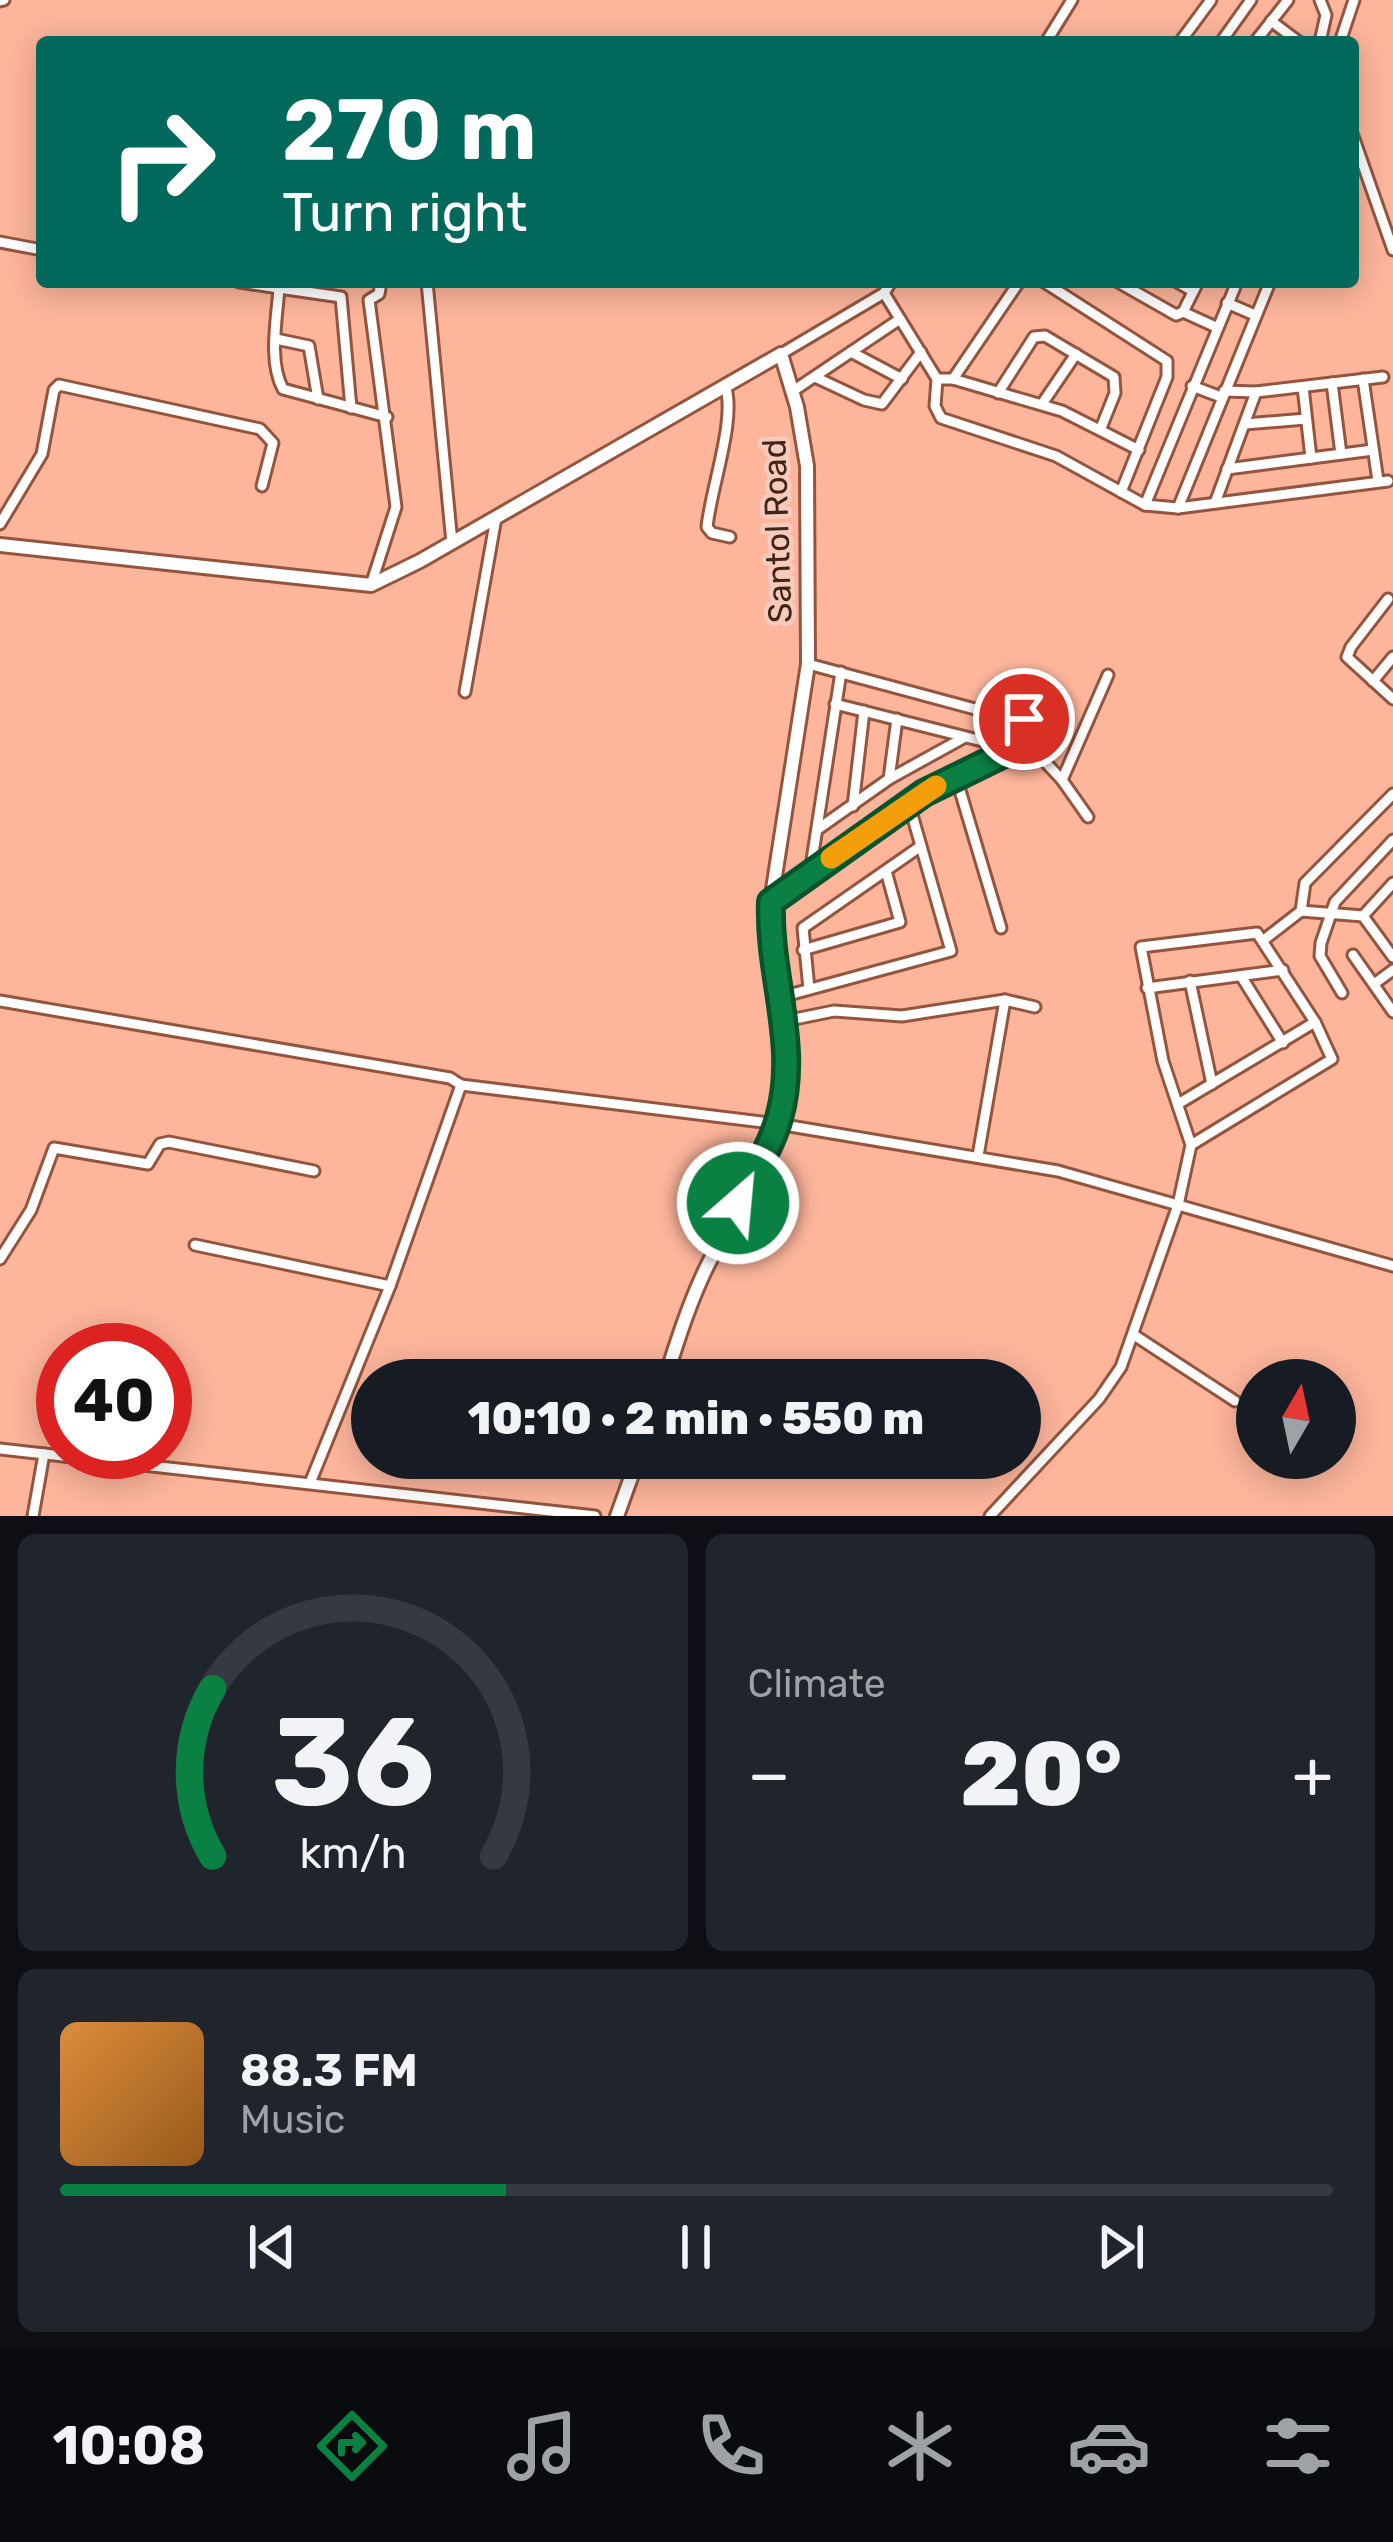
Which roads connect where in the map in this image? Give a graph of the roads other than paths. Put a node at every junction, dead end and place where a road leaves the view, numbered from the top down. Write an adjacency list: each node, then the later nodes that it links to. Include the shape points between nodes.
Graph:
1 (1072, 0): 8 (street)
2 (1210, 0): 9 (street)
3 (1251, 0): 10 (street)
4 (1288, 0): 7 (street)
5 (1320, 0): 13 (street)
6 (1354, 0): 14 (street)
7 (1271, 21): 11 (street); 12 (street)
8 (1050, 36)
9 (1184, 36)
10 (1225, 36)
11 (1260, 36)
12 (1290, 36)
13 (1321, 36)
14 (1342, 36)
15 (1359, 153): 18 (street)
16 (0, 242): 17 (street)
17 (36, 249)
18 (1393, 250)
19 (279, 288): 38 (street)
20 (307, 288): 31 (street)
21 (380, 288): 32 (street)
22 (428, 288): 77 (street)
23 (887, 288): 30 (street)
24 (1014, 288): 47 (street)
25 (1053, 288): 64 (street, via 1167,361)
26 (1128, 288): 34 (street, via 1169,313)
27 (1195, 288): 34 (street)
28 (1234, 288): 33 (street)
29 (1267, 288): 35 (street)
30 (884, 292): 36 (street); 41 (street)
31 (340, 297): 32 (street); 59 (street)
32 (369, 300): 60 (street)
33 (1227, 303): 35 (street); 37 (street)
34 (1183, 312): 37 (street)
35 (1255, 316): 56 (street)
36 (900, 319): 39 (street); 40 (street)
37 (1216, 327): 51 (street)
38 (276, 339): 57 (street, via 280,385); 57 (street, via 309,346)
39 (851, 352): 44 (street); 45 (street)
40 (921, 352): 45 (street); 46 (street)
41 (781, 354): 50 (street); 53 (street, Santol Road)
42 (1076, 354): 55 (street, via 1037,335); 58 (street); 63 (street, via 1116,380)
43 (1383, 377): 48 (street)
44 (817, 378): 45 (street, via 879,404); 53 (street)
45 (902, 379)
46 (937, 379): 47 (street); 70 (street, via 940,418 1056,456)
47 (953, 379): 55 (street)
48 (1363, 379): 49 (street); 65 (street)
49 (1332, 382): 52 (street); 66 (street)
50 (725, 385): 74 (street); 76 (street, via 730,414 707,527)
51 (1192, 386): 56 (street); 72 (street)
52 (1303, 387): 54 (street); 61 (street)
53 (793, 391): 82 (street, Santol Road, via 807,466)
54 (1256, 392): 56 (street); 62 (street)
55 (998, 393): 58 (street)
56 (1223, 394): 73 (street)
57 (318, 399): 59 (street)
58 (1042, 404): 63 (street)
59 (351, 408): 60 (street)
60 (387, 417): 79 (street, via 396,507)
61 (1306, 419): 62 (street); 67 (street)
62 (1245, 424): 68 (street)
63 (1101, 428): 64 (street)
64 (1139, 450): 70 (street)
65 (1373, 450): 66 (street); 71 (street, via 1383,481)
66 (1341, 454): 67 (street)
67 (1311, 458): 68 (street)
68 (1227, 470): 71 (street)
69 (262, 486): 75 (street, via 273,443 260,429 59,385 42,454)
70 (1121, 492): 72 (street)
71 (1215, 502): 73 (street)
72 (1145, 505): 73 (street)
73 (1178, 508)
74 (496, 518): 77 (street); 86 (street)
75 (0, 524)
76 (730, 537)
77 (452, 543): 79 (street)
78 (0, 545): 79 (street)
79 (371, 585)
80 (1388, 599): 85 (street, via 1348,654)
81 (1393, 657): 85 (street)
82 (808, 664): 83 (street); 107 (street, Santol Road)
83 (841, 672): 88 (street); 92 (street, via 1024,719)
84 (1108, 675): 96 (street)
85 (1372, 681): 87 (street)
86 (465, 692)
87 (1393, 699)
88 (836, 704): 89 (street); 101 (street)
89 (864, 711): 90 (street); 99 (street)
90 (898, 719): 91 (street); 95 (street)
91 (965, 737): 93 (street); 95 (street)
92 (1022, 737): 93 (street); 96 (street)
93 (1014, 749): 94 (street)
94 (956, 777): 98 (street); 111 (street)
95 (889, 778): 99 (street)
96 (1062, 779): 100 (street)
97 (1393, 794): 108 (street, via 1304,883)
98 (909, 804): 103 (street); 105 (street)
99 (853, 806): 101 (street)
100 (1088, 817)
101 (818, 829): 105 (street)
102 (1393, 841): 109 (street, via 1345,889)
103 (921, 846): 104 (street); 122 (street, via 951,951)
104 (886, 871): 113 (street, via 807,923); 113 (street, via 898,924)
105 (810, 873): 107 (street)
106 (1393, 883): 110 (street)
107 (771, 902): 124 (street, Santol Road)
108 (1301, 910): 109 (street); 112 (street)
109 (1333, 913): 110 (street); 123 (street, via 1320,956)
110 (1363, 916): 115 (street)
111 (1001, 928)
112 (1265, 939): 116 (street); 121 (street, via 1253,932 1144,945)
113 (802, 950): 122 (street)
114 (1353, 955): 120 (street)
115 (1393, 957)
116 (1282, 970): 118 (street); 130 (street)
117 (1393, 970): 120 (street)
118 (1241, 976): 119 (street); 131 (street)
119 (1190, 981): 121 (street); 132 (street)
120 (1374, 984): 128 (street)
121 (1148, 988): 134 (street)
122 (809, 989): 124 (street)
123 (1342, 993)
124 (781, 998): 129 (street, Santol Road)
125 (1005, 1000): 127 (street); 129 (street, via 890,1016 822,1011); 137 (street)
126 (0, 1001): 133 (street)
127 (1035, 1007)
128 (1393, 1012)
129 (785, 1021): 135 (street, Santol Road)
130 (1316, 1022): 131 (street); 136 (street, via 1332,1053 1328,1064)
131 (1283, 1043): 132 (street)
132 (1212, 1084): 134 (street)
133 (461, 1085): 135 (street); 143 (street)
134 (1178, 1103): 136 (street)
135 (778, 1124): 137 (street); 145 (street, Santol Road, via 700,1280)
136 (1191, 1145): 139 (street)
137 (978, 1156): 139 (street)
138 (314, 1171): 141 (street, via 169,1142 148,1164 54,1148 31,1210)
139 (1178, 1205): 142 (street); 144 (street)
140 (195, 1244): 143 (street)
141 (0, 1259)
142 (1393, 1265)
143 (390, 1286): 152 (street)
144 (1134, 1335): 146 (street); 156 (street, via 1099,1399)
145 (672, 1359)
146 (1235, 1401)
147 (0, 1449): 148 (street)
148 (36, 1453)
149 (192, 1470): 152 (street)
150 (40, 1479): 153 (street)
151 (630, 1479): 155 (street)
152 (310, 1483): 154 (street)
153 (33, 1516)
154 (595, 1516)
155 (617, 1516)
156 (990, 1516)

